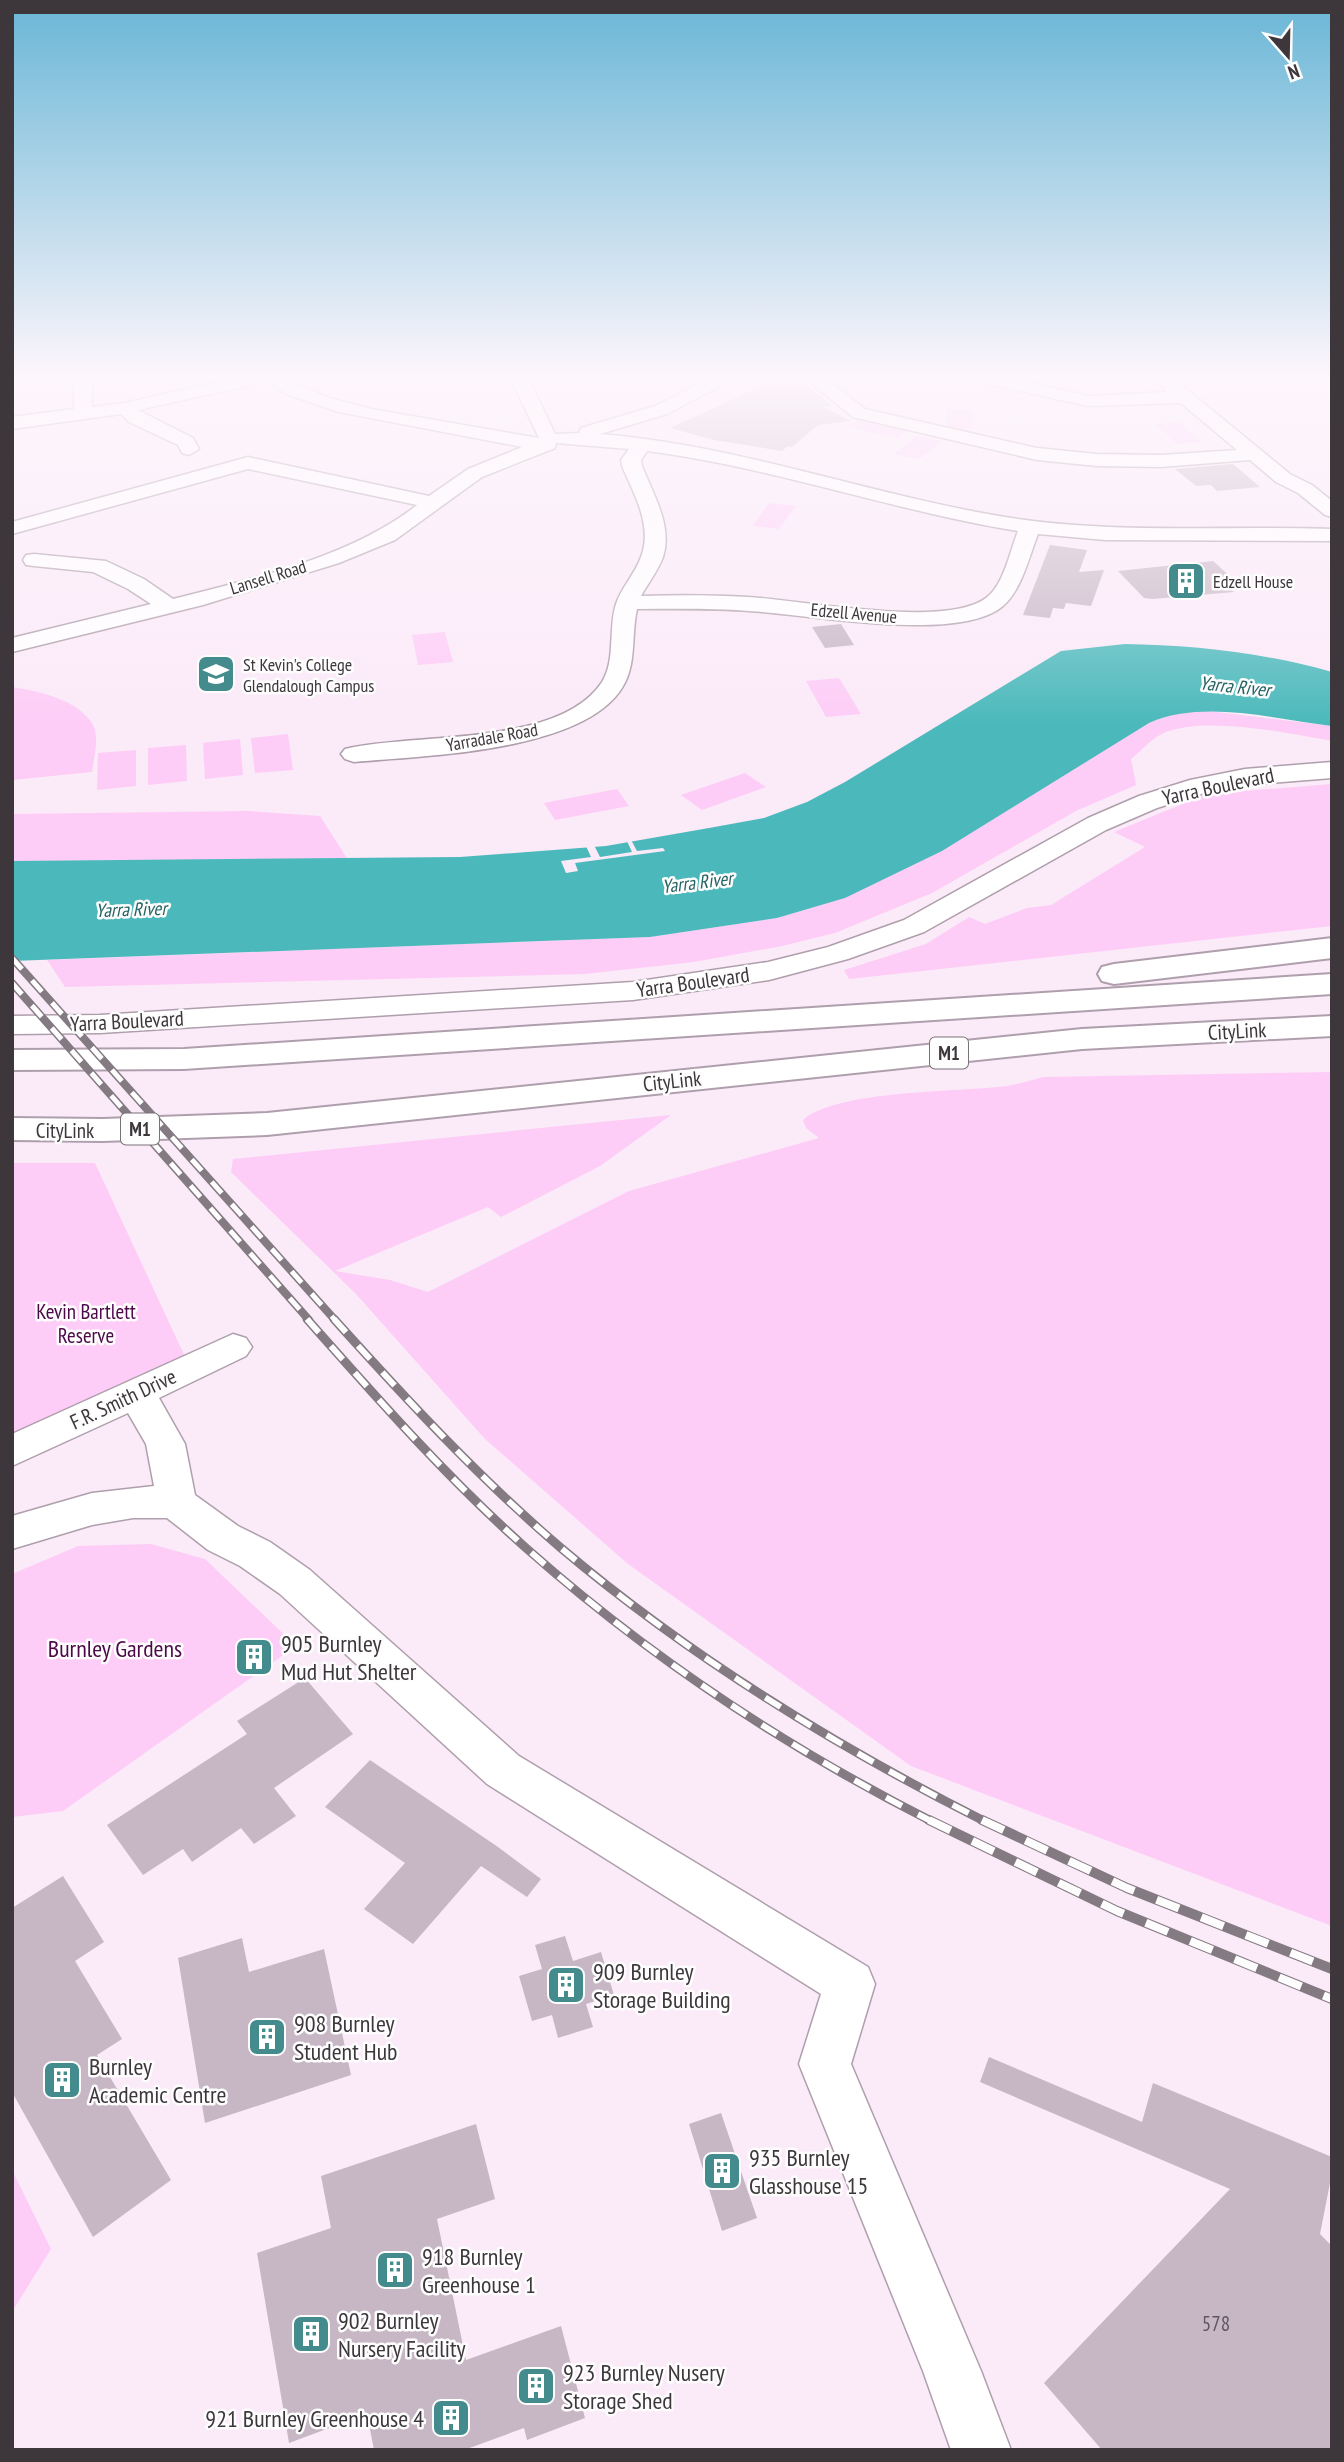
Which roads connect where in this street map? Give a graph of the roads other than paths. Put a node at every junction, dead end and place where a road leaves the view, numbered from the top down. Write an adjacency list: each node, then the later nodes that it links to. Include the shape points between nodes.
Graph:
1 (136, 494): 12 (street)
2 (392, 494): 8 (street)
3 (446, 494): 8 (street, Lansell Road)
4 (643, 494): 16 (street, Yarradale Road, via 656,529 652,556)
5 (872, 494): 10 (street)
6 (1294, 494): 11 (street)
7 (1311, 494): 9 (street)
8 (435, 503): 17 (street, Lansell Road, via 415,520 375,541 277,575)
9 (1332, 511)
10 (1030, 527): 13 (street, via 1129,534); 16 (street, Edzell Avenue, via 1002,594 993,604 962,614 905,618 750,604)
11 (1332, 527): 13 (street)
12 (12, 528)
13 (1231, 533): 14 (street)
14 (1332, 535)
15 (34, 560): 17 (street, via 98,566)
16 (628, 603): 19 (street, Yarradale Road, via 617,671 611,687 592,705 546,727 500,739)
17 (167, 605): 18 (street, Lansell Road)
18 (12, 645)
19 (354, 754)
20 (1332, 770): 24 (street, Yarra Boulevard, via 1245,777 1148,802 1097,824 914,926 769,971 597,994)
21 (1332, 948): 23 (highway)
22 (1332, 984): 23 (highway, CityLink / M1)
23 (772, 1021): 27 (highway, CityLink / M1, via 184,1059)
24 (12, 1025)
25 (1332, 1026): 28 (highway, CityLink / M1, via 1082,1040)
26 (1332, 1047): 28 (highway, via 1102,1056)
27 (12, 1060)
28 (568, 1091): 29 (highway, CityLink / M1, via 267,1124)
29 (12, 1129)
30 (233, 1347): 31 (street, F.R. Smith Drive)
31 (134, 1394): 32 (street, F.R. Smith Drive); 33 (street, via 158,1422 172,1461)
32 (12, 1451)
33 (175, 1502): 34 (street, via 146,1501 77,1511); 35 (street, via 295,1582 503,1770 849,1984 825,2064)
34 (12, 1533)
35 (981, 2450)

